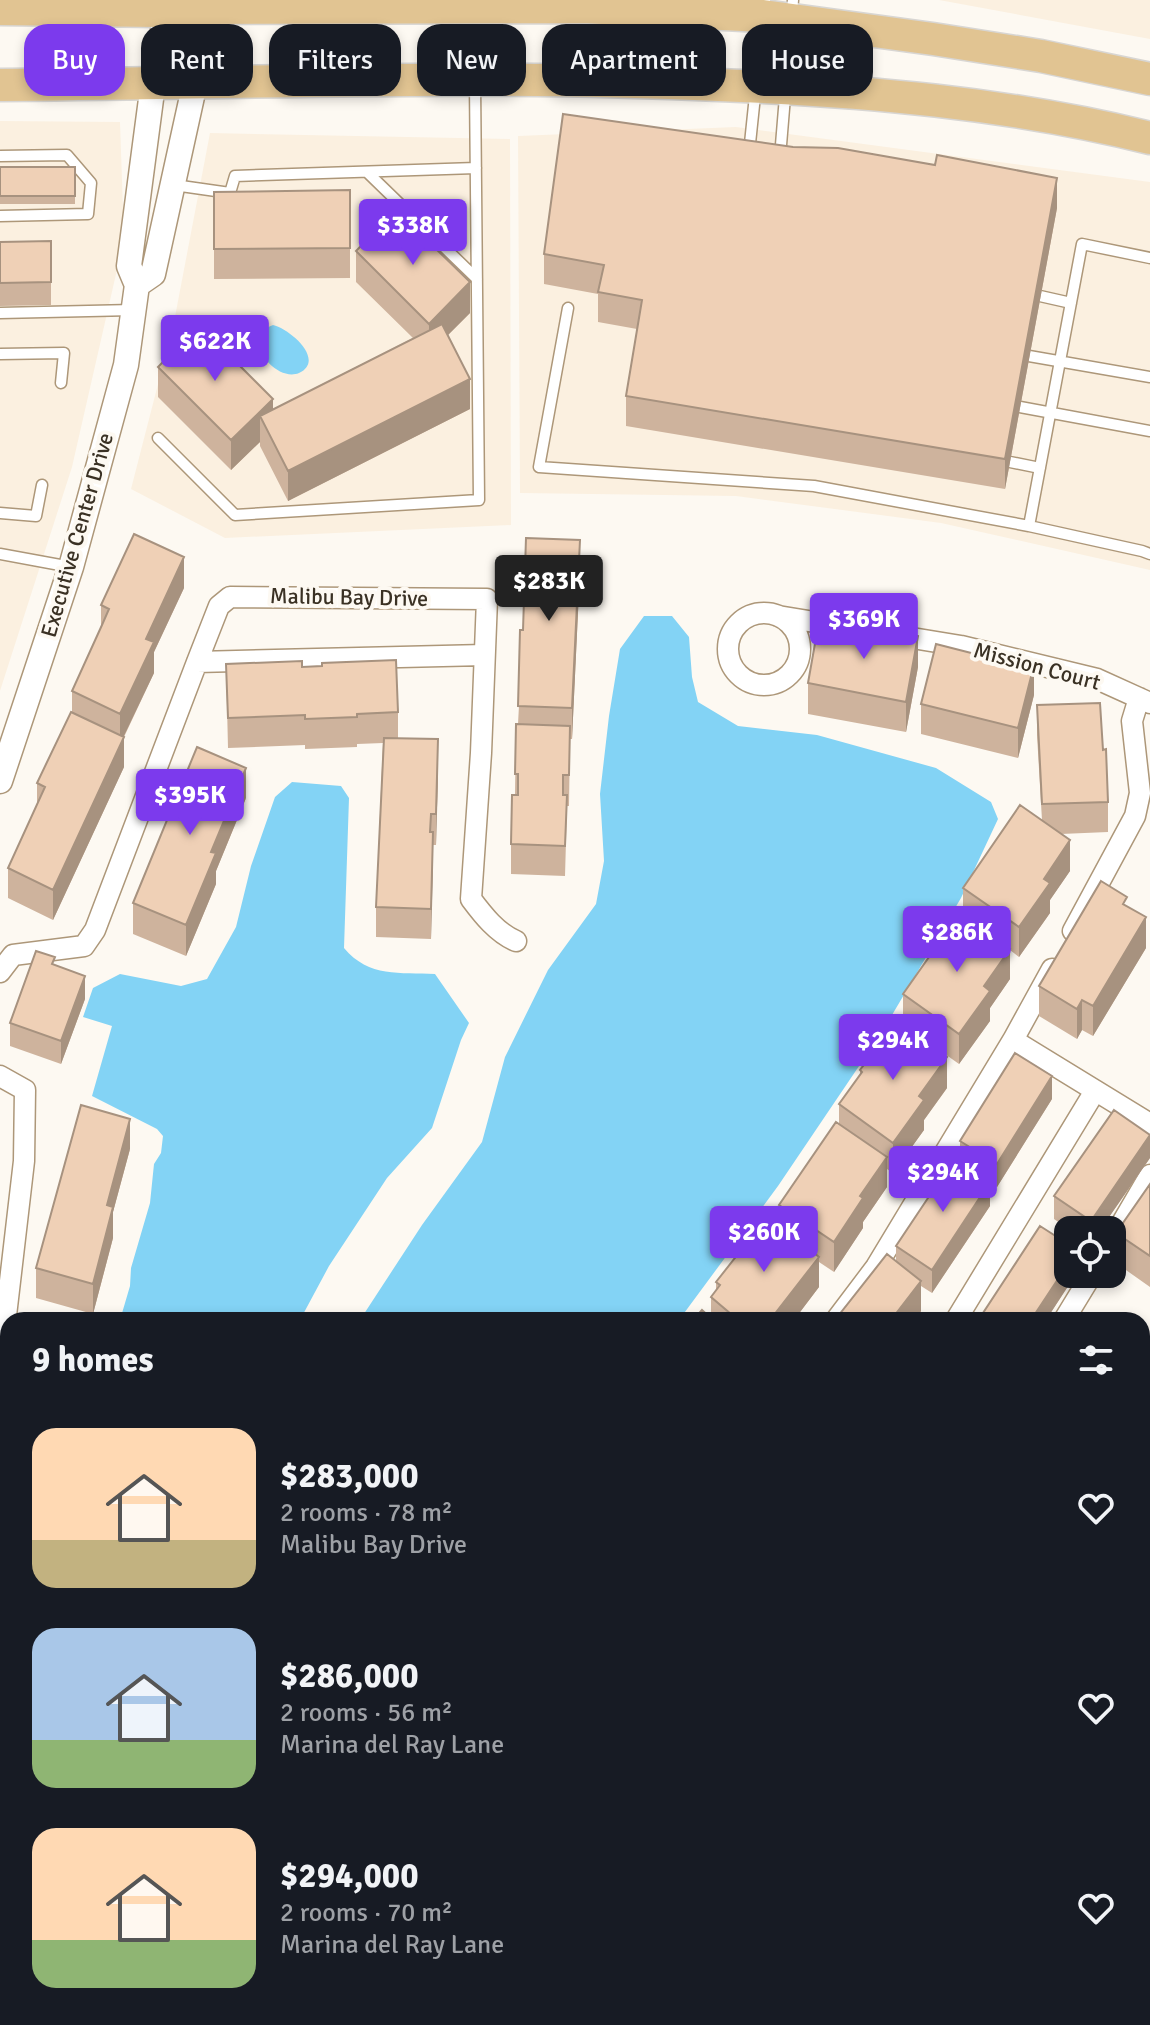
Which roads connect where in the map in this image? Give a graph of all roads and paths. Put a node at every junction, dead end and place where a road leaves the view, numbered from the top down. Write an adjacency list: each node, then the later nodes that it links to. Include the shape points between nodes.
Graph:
1 (203, 4): 2 (main road); 3 (main road); 6 (lane)
2 (456, 4): 5 (main road)
3 (159, 6): 4 (main road)
4 (0, 9)
5 (778, 9): 9 (main road)
6 (201, 24)
7 (417, 79): 10 (main road)
8 (526, 79): 13 (main road)
9 (1150, 79)
10 (253, 82)
11 (141, 84): 12 (main road)
12 (0, 85)
13 (742, 86)
14 (873, 95): 20 (main road, via 1020,110)
15 (151, 96): 31 (street, Executive Center Drive, via 129,266)
16 (192, 96): 26 (street, Executive Center Drive)
17 (475, 96): 24 (lane)
18 (768, 96): 22 (lane)
19 (772, 96): 23 (lane)
20 (1150, 138)
21 (0, 156): 27 (lane, via 67,155 91,183 88,214)
22 (748, 158)
23 (780, 162)
24 (476, 168): 25 (lane); 29 (lane)
25 (367, 172): 26 (lane, via 235,176 230,193); 29 (lane)
26 (172, 185): 31 (street, Executive Center Drive, via 153,274)
27 (0, 216)
28 (1150, 258): 32 (lane, via 1082,244)
29 (477, 279): 43 (lane, via 479,500 235,515)
30 (1040, 296): 32 (lane)
31 (135, 298): 34 (lane); 51 (street, Executive Center Drive, via 126,365)
32 (1071, 303): 37 (lane)
33 (568, 308): 48 (lane, via 539,467 814,486)
34 (0, 313)
35 (0, 354): 39 (lane, via 64,353)
36 (1029, 356): 37 (lane)
37 (1059, 363): 38 (lane); 41 (lane)
38 (1150, 377)
39 (61, 383)
40 (1020, 407): 41 (lane)
41 (1050, 414): 42 (lane); 45 (lane)
42 (1150, 431)
43 (158, 438)
44 (1010, 462): 45 (lane)
45 (1040, 468): 48 (lane)
46 (42, 485): 47 (lane, via 36,516)
47 (0, 513)
48 (1029, 526): 50 (lane)
49 (0, 554): 51 (lane)
50 (1150, 554)
51 (71, 567): 56 (street, Executive Center Drive)
52 (778, 616): 55 (street, Mission Court, via 961,646 1097,679)
53 (484, 655): 54 (street); 54 (street, Malibu Bay Drive, via 487,599 230,597 219,606); 57 (street, Malibu Bay Drive, via 471,899)
54 (197, 662): 58 (street, Malibu Bay Drive, via 95,930 84,946 13,955)
55 (1145, 700): 59 (street, via 1132,721 1140,793 1135,816)
56 (0, 781)
57 (516, 941)
58 (0, 972)
59 (1013, 1040): 61 (street); 67 (street, via 876,1267)
60 (0, 1076): 66 (street, via 25,1090 24,1161)
61 (1095, 1091): 62 (street); 68 (street)
62 (1150, 1124)
63 (1150, 1175): 64 (street)
64 (1126, 1216)
65 (1083, 1288): 69 (street)
66 (8, 1312)
67 (842, 1312)
68 (961, 1312)
69 (1069, 1312)

